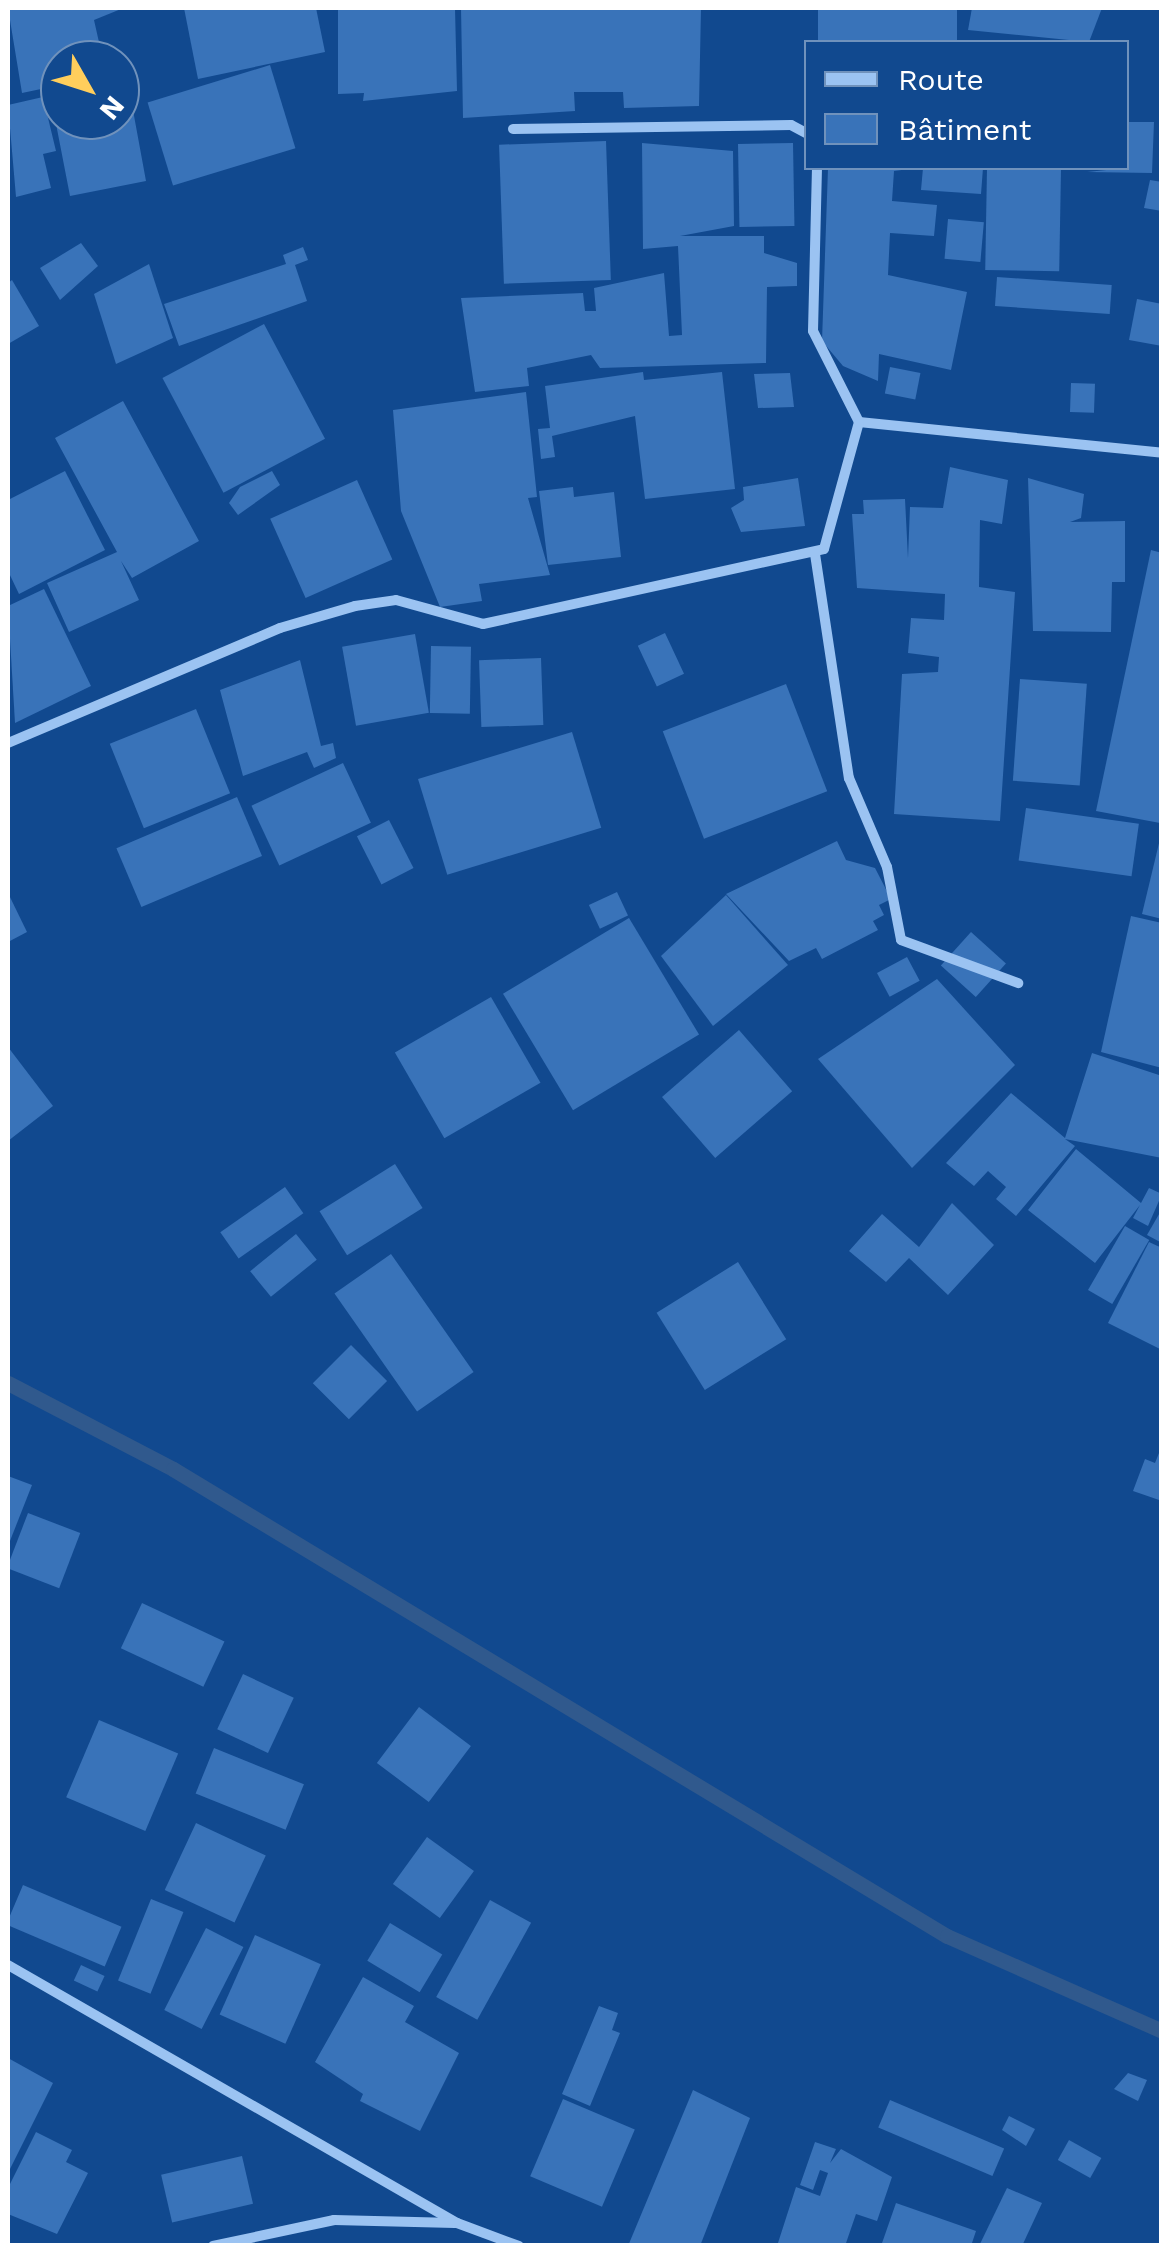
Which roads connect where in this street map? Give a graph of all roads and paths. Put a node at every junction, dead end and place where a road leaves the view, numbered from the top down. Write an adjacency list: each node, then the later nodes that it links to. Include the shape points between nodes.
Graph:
1 (513, 129): 2 (street, via 791,125)
2 (804, 133)
3 (817, 170): 4 (street, via 813,331)
4 (859, 422): 5 (street); 6 (street, via 830,537)
5 (1162, 453)
6 (815, 554): 7 (street, via 483,624 396,600 354,606 280,628); 8 (street, via 849,778 888,867 900,940)
7 (8, 743)
8 (1018, 983)
9 (8, 1965): 10 (street)
10 (458, 2223): 11 (street, via 334,2220); 12 (street)
11 (213, 2246)
12 (519, 2246)

